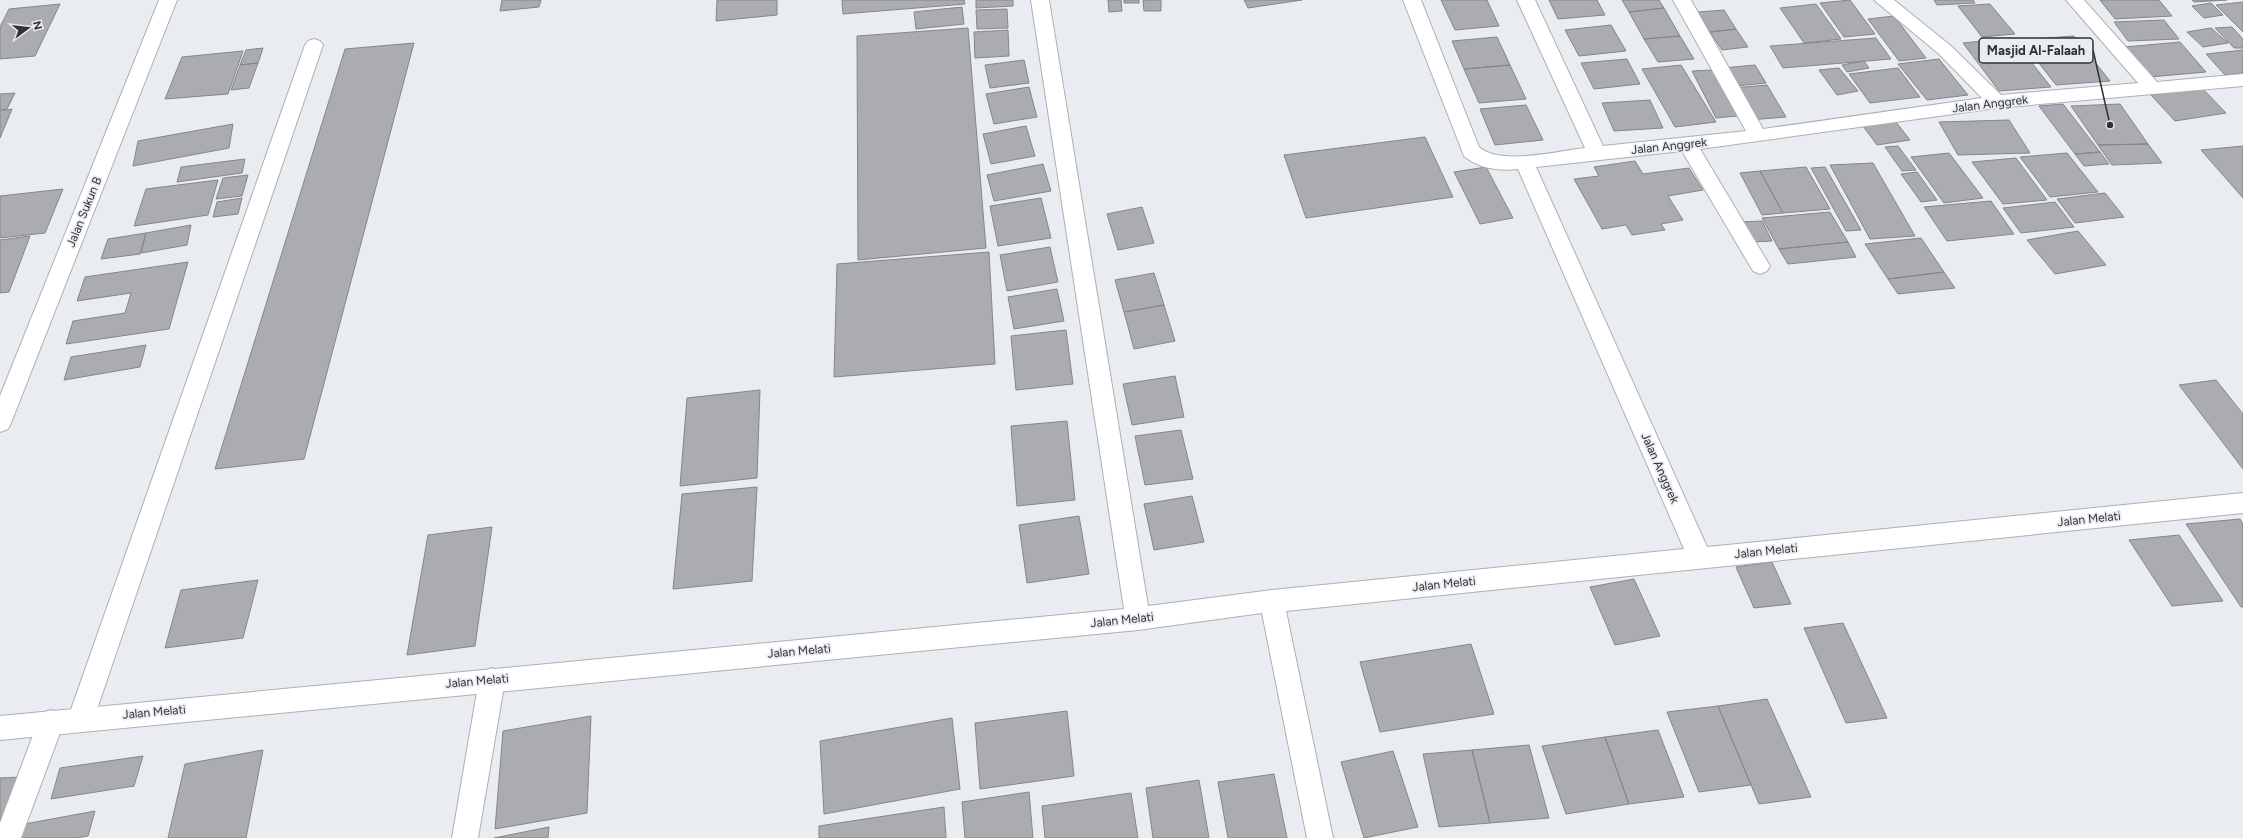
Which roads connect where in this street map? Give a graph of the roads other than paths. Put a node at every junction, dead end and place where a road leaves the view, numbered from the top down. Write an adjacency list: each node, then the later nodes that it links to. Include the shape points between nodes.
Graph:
1 (168, 0): 17 (street, Jalan Sukun B)
2 (1040, 0): 21 (street)
3 (1412, 0): 15 (street, via 1472,151 1478,158 1492,162)
4 (1526, 0): 14 (street)
5 (1682, 0): 12 (street)
6 (1883, 0): 11 (street, via 1945,50)
7 (2075, 0): 10 (street)
8 (314, 45): 23 (street)
9 (2243, 80): 10 (street, Jalan Anggrek)
10 (2153, 89): 11 (street, Jalan Anggrek)
11 (1997, 102): 12 (street, Jalan Anggrek)
12 (1758, 136): 13 (street, Jalan Anggrek)
13 (1687, 144): 14 (street, Jalan Anggrek); 16 (street)
14 (1597, 153): 15 (street, Jalan Anggrek)
15 (1524, 162): 19 (street, Jalan Anggrek)
16 (1760, 266)
17 (0, 423)
18 (2240, 508): 19 (street, Jalan Melati)
19 (1700, 558): 20 (street, Jalan Melati)
20 (1272, 601): 21 (street, Jalan Melati); 28 (street)
21 (1138, 619): 22 (street, Jalan Melati)
22 (492, 680): 23 (street, Jalan Melati); 27 (street)
23 (81, 718): 24 (street, Jalan Melati)
24 (51, 722): 25 (street, Jalan Melati); 26 (street)
25 (0, 728)
26 (8, 838)
27 (465, 838)
28 (1320, 838)

